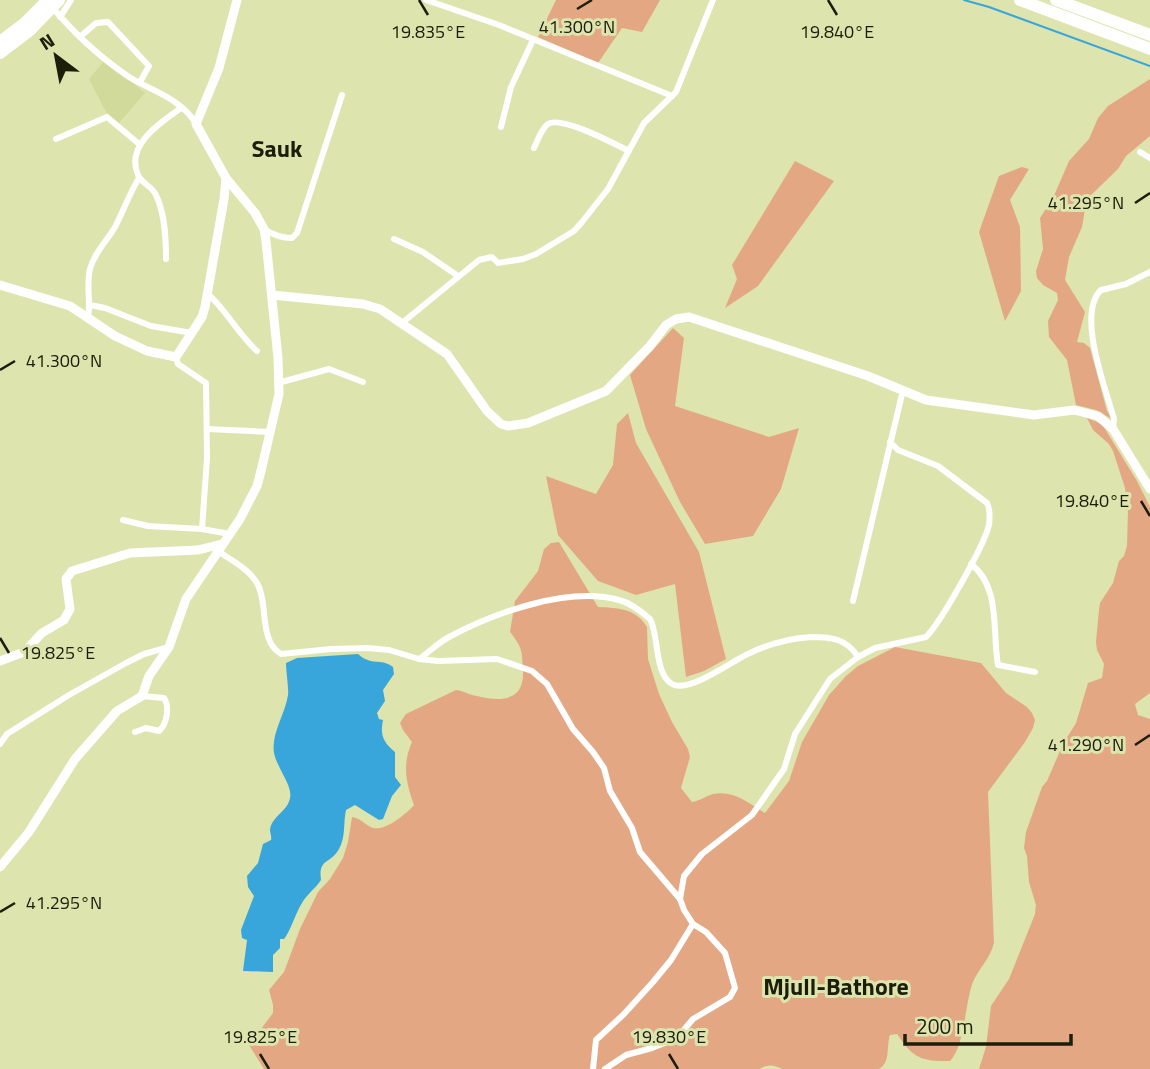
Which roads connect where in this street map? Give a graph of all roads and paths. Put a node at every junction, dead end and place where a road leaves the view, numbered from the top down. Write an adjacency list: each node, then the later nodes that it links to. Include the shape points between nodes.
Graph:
1 (47, 0): 9 (street); 13 (highway)
2 (59, 0): 15 (highway)
3 (71, 0): 9 (street)
4 (237, 0): 20 (street, via 219,68)
5 (426, 0): 12 (street)
6 (713, 0): 18 (street)
7 (1020, 0): 14 (highway)
8 (1056, 0): 10 (highway)
9 (59, 16): 11 (street)
10 (1150, 35)
11 (81, 36): 16 (street); 16 (street, via 99,21 108,22 149,66)
12 (533, 40): 18 (street); 21 (street, via 511,88)
13 (0, 42)
14 (1150, 49)
15 (0, 53)
16 (140, 82): 19 (street)
17 (342, 95): 30 (street, via 297,233 292,239 281,238)
18 (672, 96): 25 (street, via 644,123)
19 (181, 108): 20 (street); 23 (street)
20 (196, 124): 29 (street)
21 (501, 128)
22 (56, 139): 23 (street, via 107,117)
23 (139, 144): 28 (street, via 134,158)
24 (534, 148): 25 (street, via 545,126 556,122)
25 (629, 151): 34 (street, via 608,189 575,231 536,254 498,263 488,257)
26 (1140, 152): 27 (street)
27 (1150, 158)
28 (139, 178): 32 (street, via 158,199); 38 (street, via 92,263)
29 (226, 178): 30 (street); 36 (street)
30 (264, 229): 37 (street)
31 (394, 239): 34 (street)
32 (166, 259)
33 (1150, 272): 48 (street, via 1101,290 1093,302 1093,341)
34 (458, 276): 40 (street)
35 (0, 285): 39 (street, via 70,306)
36 (208, 295): 41 (street); 42 (street)
37 (272, 295): 40 (street, via 370,305); 45 (street)
38 (90, 305): 39 (street); 41 (street, via 151,326)
39 (88, 318): 43 (street, via 128,343)
40 (401, 323): 46 (street, via 447,354 487,411 508,426 528,423 606,391 666,325 689,317)
41 (192, 333): 43 (street)
42 (257, 351)
43 (176, 357): 47 (street, via 178,364 206,383)
44 (363, 382): 45 (street, via 329,369)
45 (278, 383): 49 (street)
46 (903, 390): 48 (street, via 926,400 1022,414 1074,410 1098,416); 50 (street)
47 (207, 429): 49 (street); 53 (street)
48 (1113, 429): 51 (street)
49 (271, 432): 54 (street, via 257,486)
50 (890, 442): 56 (street, via 937,466 987,503 989,524); 57 (street)
51 (1150, 489)
52 (123, 520): 53 (street)
53 (202, 529): 54 (street)
54 (230, 534): 55 (street)
55 (220, 548): 58 (street, via 186,598); 60 (street, via 256,582 265,606 269,640 281,654 368,648); 61 (street, via 130,554 72,571 65,579 70,609 64,620 42,633 24,652)
56 (971, 564): 59 (street, via 926,637 875,648); 62 (street, via 982,575 990,595 998,665)
57 (853, 601)
58 (169, 647): 63 (street, via 149,676); 65 (street, via 144,654 68,695 7,734)
59 (858, 657): 60 (street, via 836,638 799,638 751,652 700,680 671,684 657,658 650,619 620,600 582,597 550,599 517,609 447,638); 67 (street, via 824,686 795,734 784,769 752,815 694,862 684,876)
60 (419, 659): 67 (street, via 497,659 532,671 547,684 573,729 604,768 610,791 640,852)
61 (0, 661)
62 (1035, 672)
63 (142, 696): 64 (street, via 166,700 166,721 159,731 146,728); 66 (street, via 117,711 75,759 25,838)
64 (135, 732)
65 (0, 744)
66 (0, 867)
67 (680, 899): 68 (street)
68 (693, 924): 69 (street, via 653,982 596,1041); 70 (street, via 725,953 734,991 693,1019 677,1038 626,1055)
69 (593, 1069)
70 (606, 1069)

